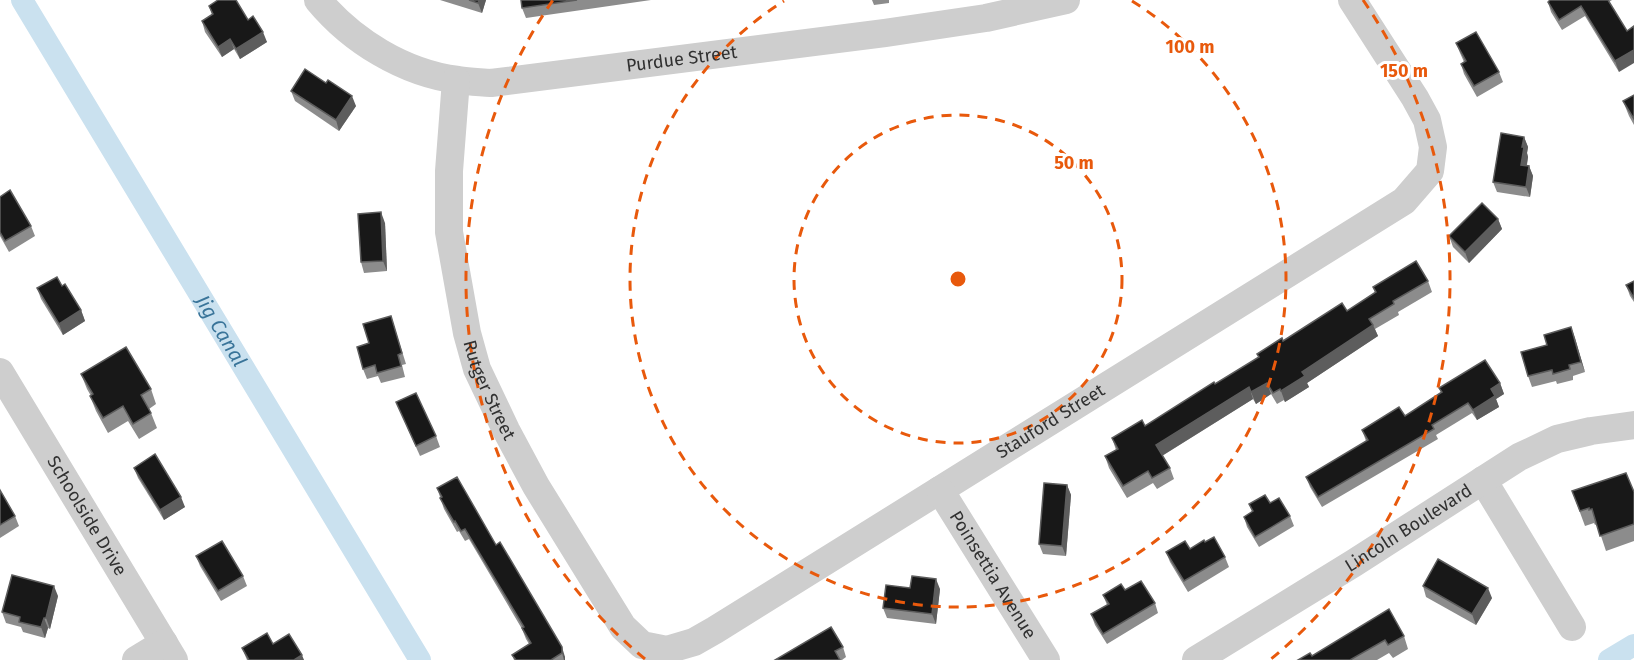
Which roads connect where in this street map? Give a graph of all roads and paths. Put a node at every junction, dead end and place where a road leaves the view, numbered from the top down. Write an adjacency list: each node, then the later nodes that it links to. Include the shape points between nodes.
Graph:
1 (318, 0): 4 (street, Purdue Street, via 370,47 421,71)
2 (1066, 0): 4 (street, Purdue Street, via 986,18 885,33 523,80)
3 (1352, 0): 8 (street, Stauford Street, via 1427,120 1433,147 1430,171 1404,201)
4 (456, 80): 10 (street, Rutger Street, via 449,171 450,232 477,369 536,486 623,627 642,645)
5 (0, 372): 11 (street, Schoolside Drive)
6 (1634, 425): 7 (street, Lincoln Boulevard, via 1557,439)
7 (1483, 480): 9 (street); 14 (street, Lincoln Boulevard)
8 (940, 490): 10 (street, Stauford Street, via 694,642 667,650); 13 (street, Poinsettia Avenue)
9 (1572, 627)
10 (658, 648)
11 (169, 652): 12 (street)
12 (136, 660)
13 (1046, 660)
14 (1196, 660)

